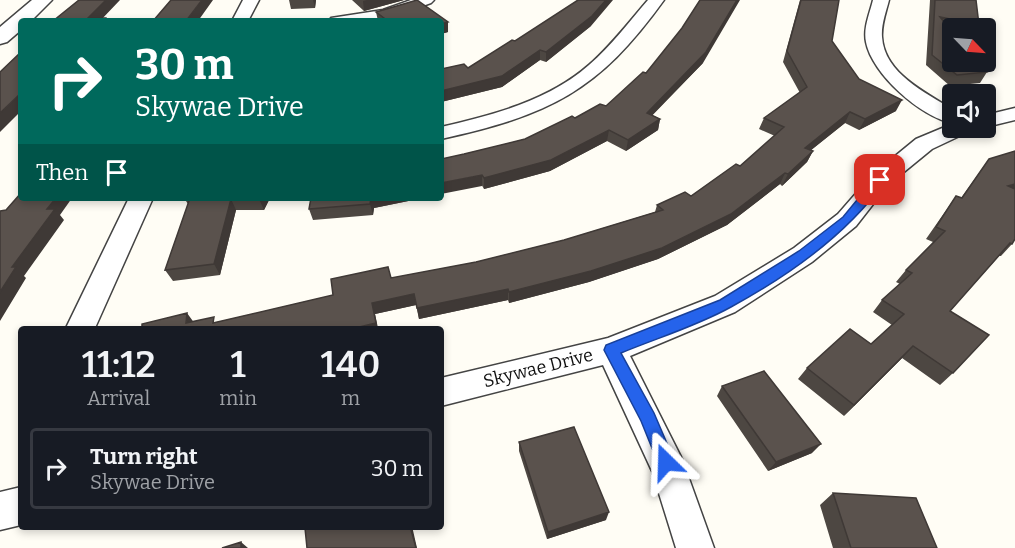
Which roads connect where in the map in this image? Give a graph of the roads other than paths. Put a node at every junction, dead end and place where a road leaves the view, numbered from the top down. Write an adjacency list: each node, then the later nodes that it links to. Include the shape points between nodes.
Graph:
1 (44, 0): 6 (street)
2 (251, 0): 7 (street)
3 (426, 0): 8 (street, via 386,14)
4 (656, 0): 14 (street, via 593,71 555,95 512,114)
5 (882, 0): 11 (street, via 874,40 882,63 909,90)
6 (23, 18)
7 (242, 18)
8 (358, 18)
9 (18, 22): 10 (street)
10 (0, 38)
11 (942, 111)
12 (1015, 114): 13 (street)
13 (996, 119)
14 (444, 132)
15 (942, 136): 18 (street, Skywae Drive, via 924,144 880,180 847,220 803,255 725,304)
16 (140, 201): 17 (street)
17 (81, 326)
18 (611, 350): 19 (street, Skywae Drive); 22 (street, via 648,418 684,506)
19 (444, 391)
20 (18, 507): 21 (street)
21 (0, 512)
22 (695, 548)

